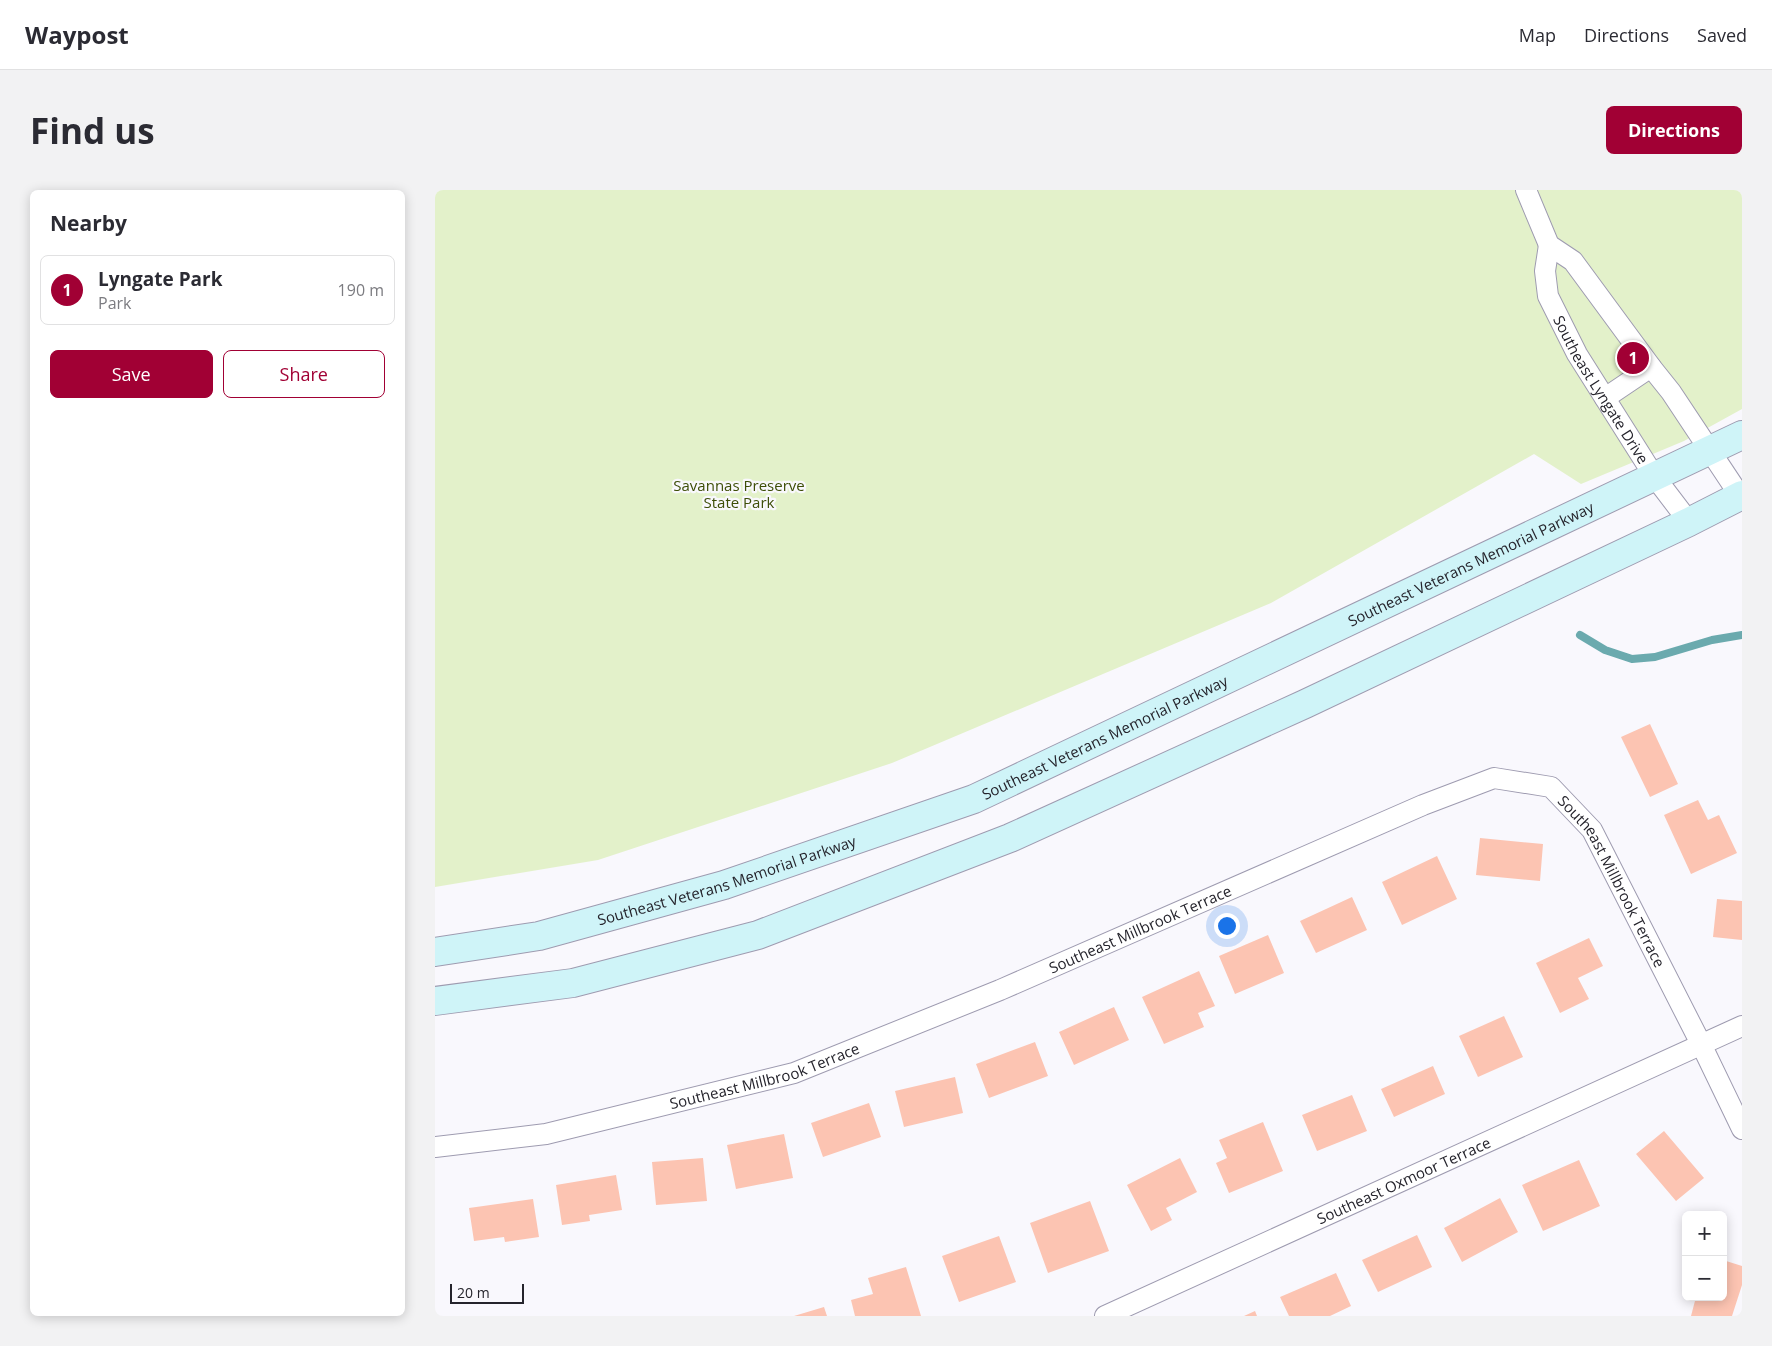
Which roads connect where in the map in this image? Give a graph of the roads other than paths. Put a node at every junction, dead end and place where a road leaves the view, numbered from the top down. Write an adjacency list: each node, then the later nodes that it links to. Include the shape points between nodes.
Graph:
1 (1526, 190): 2 (street)
2 (1549, 245): 3 (street, via 1573,261); 4 (street, Southeast Lyngate Drive, via 1545,271 1548,296 1577,354)
3 (1651, 367): 4 (street); 6 (street)
4 (1605, 398): 7 (street, Southeast Lyngate Drive)
5 (1742, 435): 6 (main road, Southeast Veterans Memorial Parkway)
6 (1709, 450): 7 (main road, Southeast Veterans Memorial Parkway); 8 (street)
7 (1654, 476): 9 (street, Southeast Lyngate Drive); 10 (main road, Southeast Veterans Memorial Parkway, via 974,799 725,885 539,936)
8 (1741, 495): 9 (main road)
9 (1689, 522): 11 (main road, via 1305,704 1010,838 759,934 573,983)
10 (435, 952)
11 (435, 1001)
12 (1742, 1026): 13 (street, Southeast Oxmoor Terrace)
13 (1701, 1044): 14 (street, Southeast Millbrook Terrace); 15 (street, Southeast Millbrook Terrace, via 1592,830 1551,788 1494,778 1423,805 1000,990 794,1073 546,1134); 16 (street, Southeast Oxmoor Terrace)
14 (1742, 1129)
15 (435, 1147)
16 (1105, 1316)

